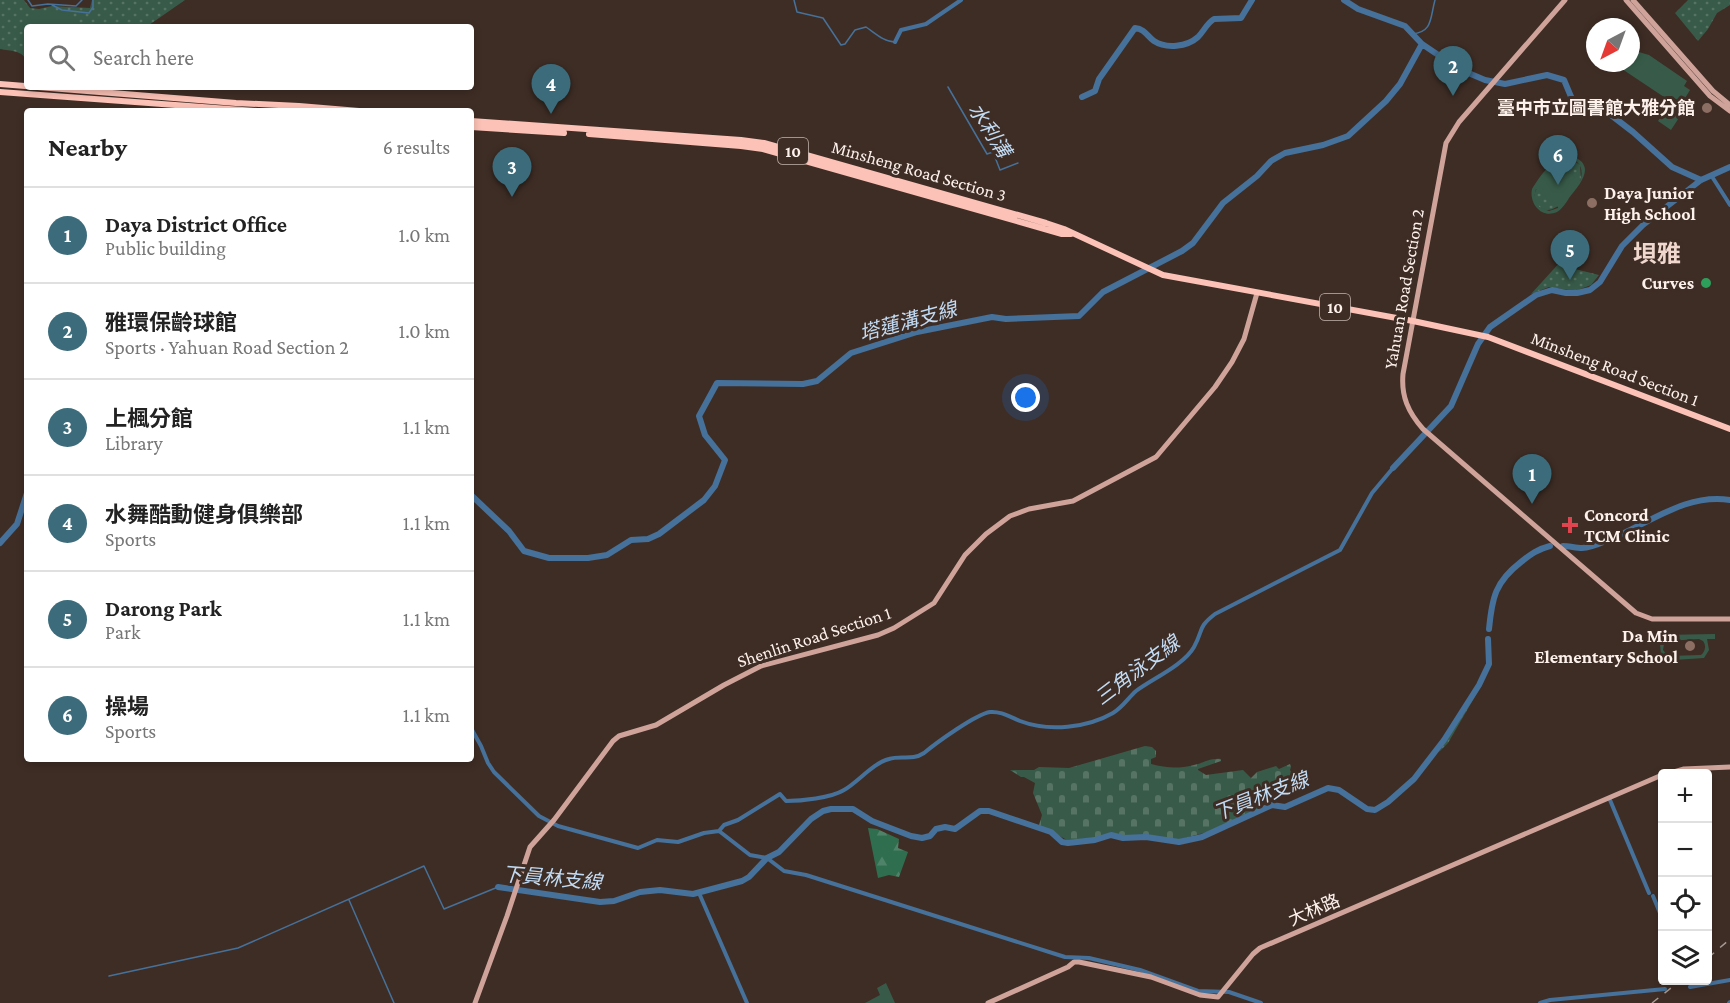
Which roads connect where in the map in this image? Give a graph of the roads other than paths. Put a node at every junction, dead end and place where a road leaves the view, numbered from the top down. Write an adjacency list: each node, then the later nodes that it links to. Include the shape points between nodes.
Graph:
1 (1565, 0): 16 (street, Yahuan Road Section 2, via 1459,122 1446,143)
2 (1626, 0): 11 (street, via 1710,96)
3 (1633, 0): 8 (street)
4 (0, 84): 5 (main road)
5 (24, 86)
6 (71, 90): 10 (main road)
7 (0, 92): 9 (main road)
8 (1730, 105)
9 (216, 108)
10 (323, 108)
11 (1730, 111)
12 (474, 121): 13 (main road, 10)
13 (506, 126): 14 (main road, 10); 15 (main road, Minsheng Road Section 3 / 10, via 763,149 1071,234 1173,277)
14 (474, 127)
15 (1257, 292): 16 (main road, 10); 22 (street, Shenlin Road Section 1, via 1244,339 1232,362 1151,460 1073,501 1010,516 965,555 934,603 894,628 761,666 656,725 613,741 530,847)
16 (1413, 321): 17 (main road, Minsheng Road Section 1 / 10, via 1488,337); 18 (street, Yahuan Road Section 2, via 1402,386 1406,405 1423,429 1636,613 1653,619)
17 (1730, 429)
18 (1730, 619)
19 (1730, 767): 20 (street)
20 (1693, 769)
21 (1658, 777): 23 (street, 大林路, via 1260,948 1215,997 1151,977 1074,962)
22 (475, 1003)
23 (988, 1003)

